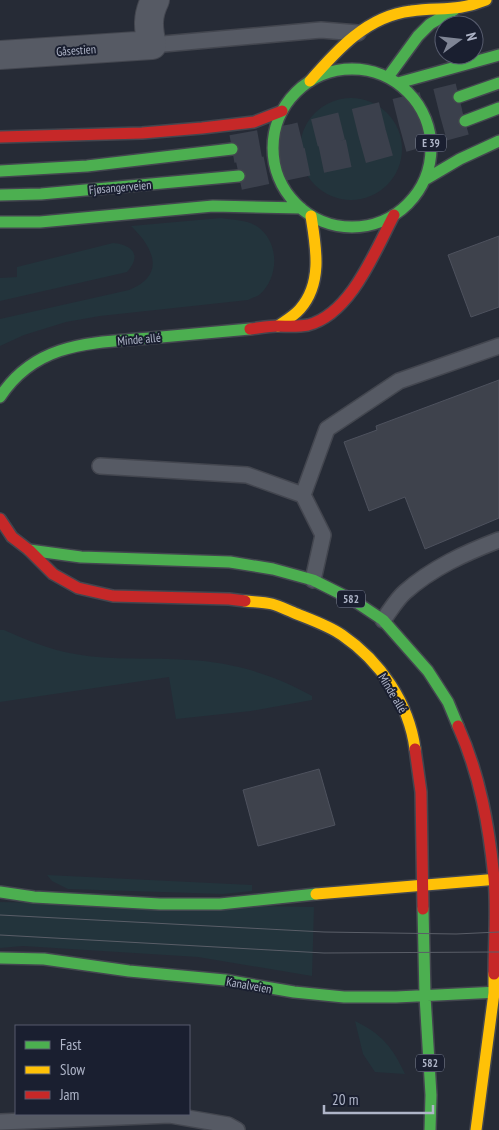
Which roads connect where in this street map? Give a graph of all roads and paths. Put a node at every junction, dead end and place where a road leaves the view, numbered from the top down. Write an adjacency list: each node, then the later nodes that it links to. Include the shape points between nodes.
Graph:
1 (155, 0): 5 (street, via 148,30)
2 (486, 0): 3 (main road)
3 (455, 9): 4 (main road, via 403,12); 8 (main road, via 417,35)
4 (358, 33): 5 (lane, via 321,30); 9 (main road, via 341,46)
5 (152, 45): 6 (street, Gåsestien)
6 (0, 55)
7 (499, 55): 10 (main road)
8 (388, 77): 9 (main road, E 39, via 357,68 340,69); 10 (main road, E 39)
9 (310, 81): 14 (main road, E 39, via 294,94)
10 (398, 83): 21 (main road, E 39, via 422,110 428,126 431,144)
11 (499, 83): 12 (main road)
12 (459, 97)
13 (499, 108): 15 (main road)
14 (282, 111): 16 (main road, via 254,122 202,128); 23 (main road, E 39, via 275,131 273,152 287,192)
15 (464, 121)
16 (0, 137)
17 (499, 141): 21 (main road, E 39)
18 (232, 149): 19 (main road, Fjøsangerveien, via 38,170)
19 (0, 171)
20 (239, 176): 22 (main road, Fjøsangerveien)
21 (426, 179): 24 (main road, E 39, via 418,193)
22 (0, 196)
23 (306, 212): 24 (main road, E 39, via 327,223 344,226 378,223); 25 (main road, E 39, via 213,206 40,222); 26 (main road, via 317,253 312,292 300,309)
24 (394, 215): 26 (main road, Minde allé, via 362,274 340,306 328,317 313,323 296,328)
25 (0, 222)
26 (278, 326): 28 (main road, Minde allé, via 76,346 50,353)
27 (499, 346): 31 (lane, via 399,381 327,429)
28 (5, 379): 29 (main road, Minde allé)
29 (0, 397)
30 (100, 466): 31 (lane, via 247,474)
31 (303, 494): 35 (lane, via 323,535)
32 (0, 519): 34 (main road, Minde allé / 582, via 12,537)
33 (499, 540): 36 (lane, via 449,561 425,577 403,594)
34 (29, 550): 35 (main road, 582, via 81,557 230,562); 38 (main road, Minde allé / 582, via 53,574 78,588 114,596 229,599 271,604 341,634 366,654 404,707 414,739 422,800)
35 (313, 580): 36 (main road, 582)
36 (383, 620): 37 (main road, 582, via 428,671 448,702 470,752 485,810)
37 (496, 879): 38 (main road); 41 (main road, 582)
38 (423, 885): 39 (main road, via 220,904 160,904); 42 (main road, Minde allé / 582)
39 (0, 892)
40 (0, 958): 42 (main road, Kanalveien, via 39,958 326,996)
41 (497, 992): 42 (main road, Kanalveien); 46 (main road, 582)
42 (425, 996): 45 (main road, Minde allé / 582)
43 (0, 1122): 44 (lane, via 170,1115 228,1125)
44 (238, 1130)
45 (430, 1130)
46 (476, 1130)

